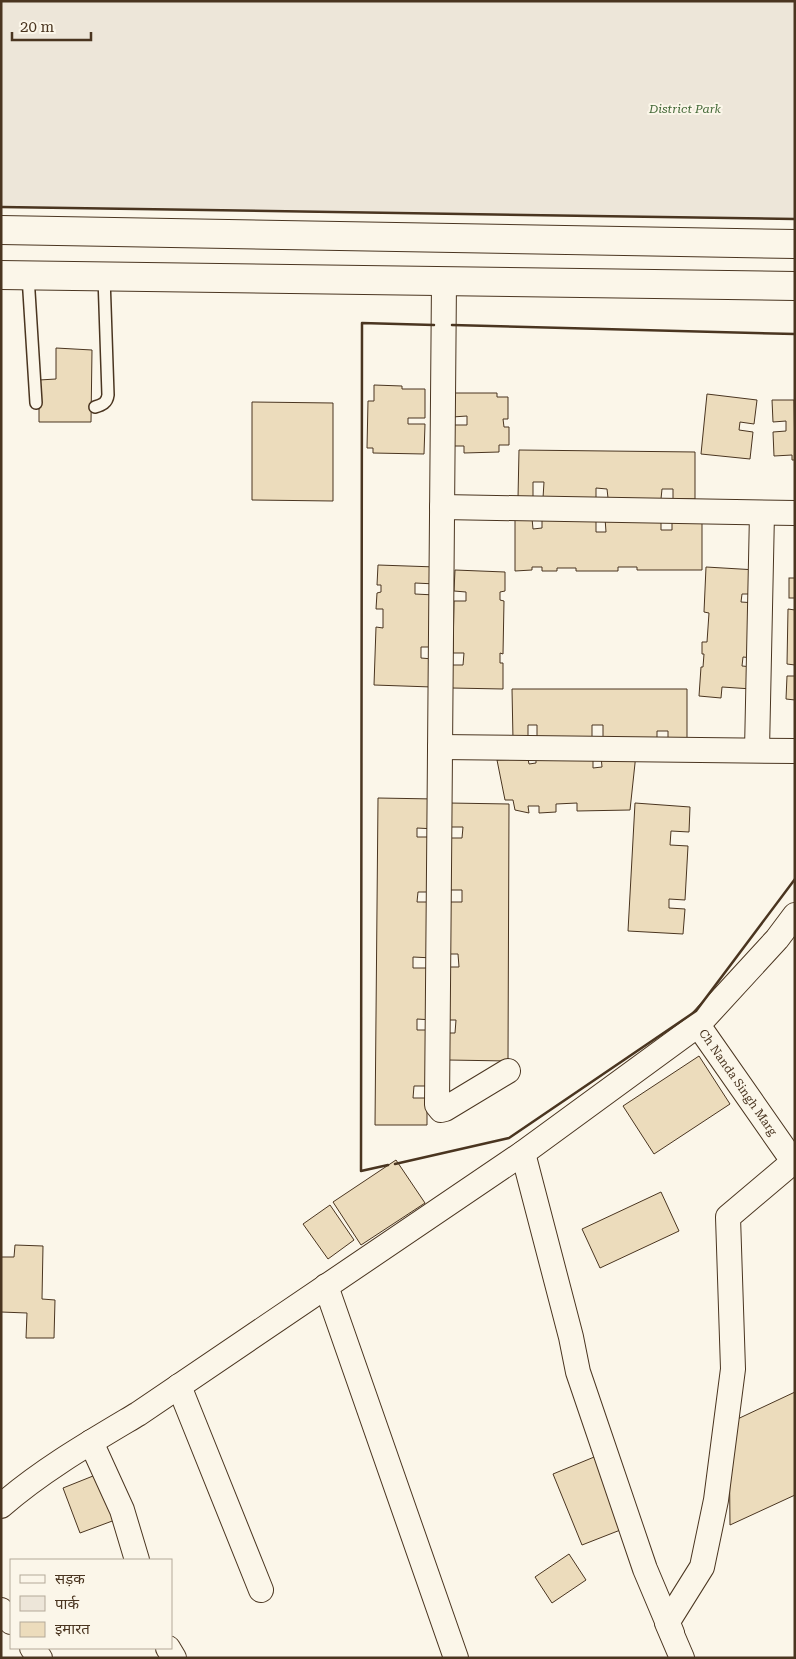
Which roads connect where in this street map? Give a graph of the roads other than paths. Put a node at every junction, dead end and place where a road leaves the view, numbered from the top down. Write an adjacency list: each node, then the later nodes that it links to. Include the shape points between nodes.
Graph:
1 (1, 230): 2 (street)
2 (795, 244)
3 (1, 275): 4 (street)
4 (28, 276): 5 (street); 8 (lane)
5 (104, 276): 6 (street); 9 (lane, via 108,400)
6 (444, 281): 7 (street); 10 (street)
7 (795, 286)
8 (36, 403)
9 (95, 407)
10 (442, 507): 11 (street); 13 (street)
11 (762, 513): 12 (street); 14 (street)
12 (795, 513)
13 (440, 747): 14 (street); 18 (street, via 437,1105 441,1110 445,1109)
14 (757, 750): 15 (street)
15 (795, 751)
16 (795, 915): 17 (street)
17 (698, 1025): 19 (street); 20 (street, Ch Nanda Singh Marg)
18 (508, 1071)
19 (523, 1153): 21 (street); 29 (street, via 578,1372 645,1569)
20 (794, 1163): 29 (street, via 728,1217 732,1369 716,1500 702,1567 667,1623)
21 (326, 1286): 22 (street); 30 (street)
22 (179, 1386): 23 (street); 26 (street)
23 (91, 1442): 24 (street); 25 (street, via 122,1510)
24 (1, 1506)
25 (137, 1559)
26 (261, 1590)
27 (1, 1610): 28 (street)
28 (10, 1621)
29 (672, 1634): 31 (street)
30 (456, 1658)
31 (682, 1658)

